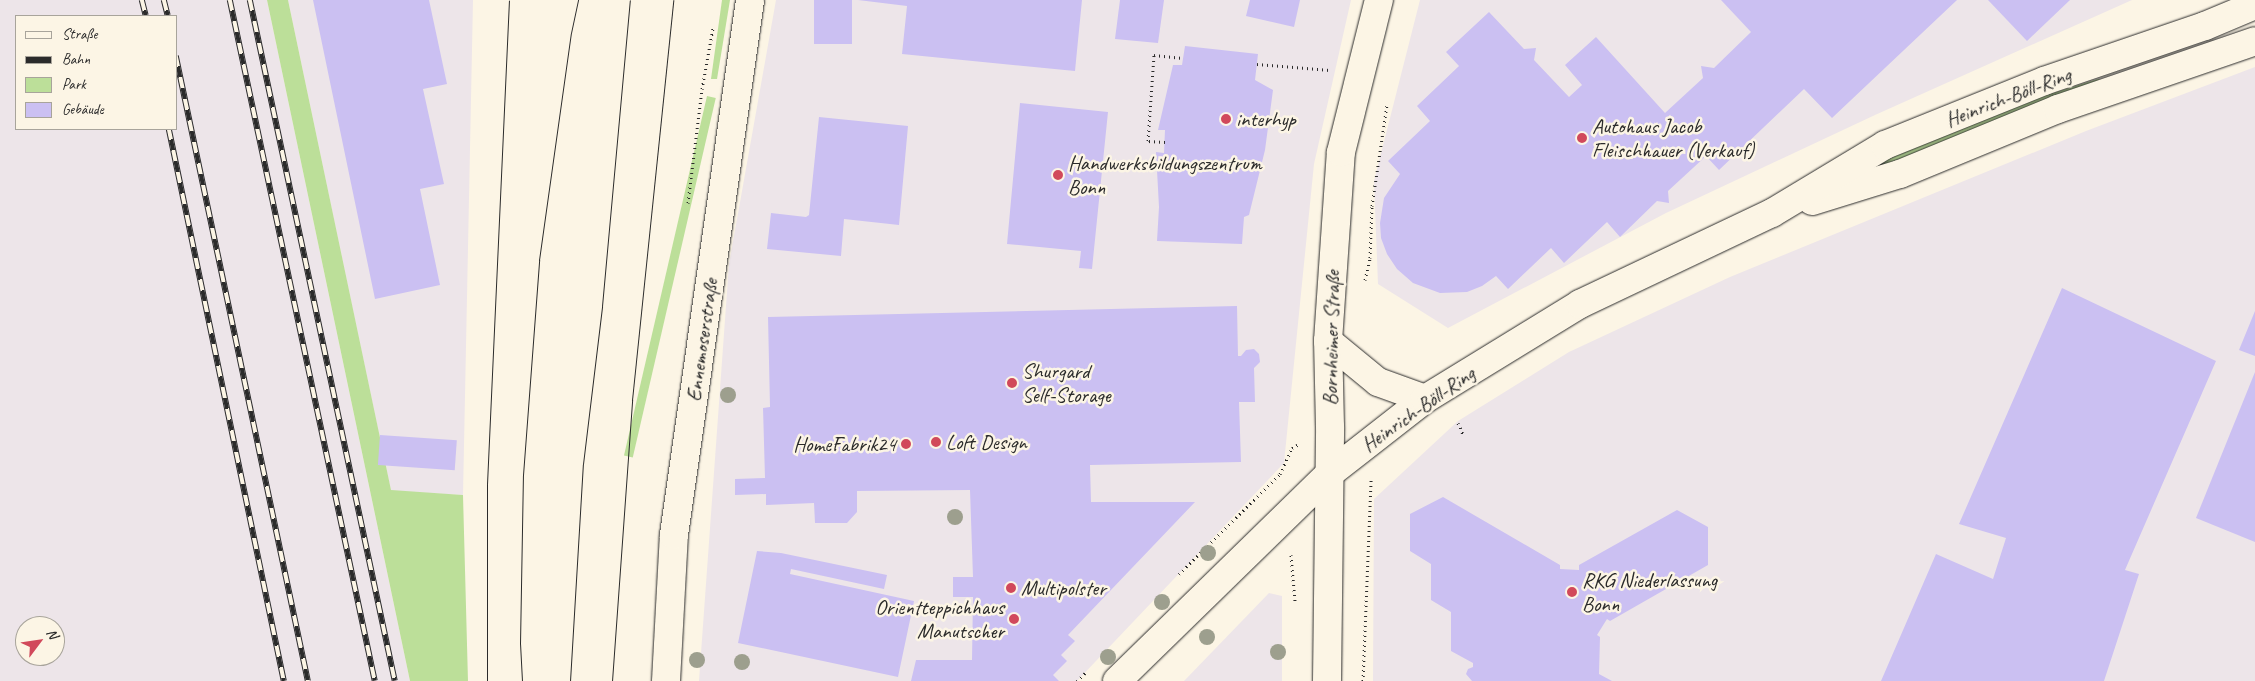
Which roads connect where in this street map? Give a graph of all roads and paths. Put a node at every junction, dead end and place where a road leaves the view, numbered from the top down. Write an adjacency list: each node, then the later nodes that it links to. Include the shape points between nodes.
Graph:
1 (750, 0): 21 (main road, Ennemoserstraße, via 674,535)
2 (1379, 0): 7 (main road, Bornheimer Straße)
3 (2255, 5): 10 (main road, Heinrich-Böll-Ring, via 2205,26 2044,81 1885,145)
4 (2255, 40): 10 (main road, Heinrich-Böll-Ring, via 2058,109 1900,174)
5 (1183, 58): 9 (path, via 1154,55 1148,141)
6 (1257, 64): 7 (path)
7 (1361, 73): 12 (main road, Bornheimer Straße, via 1341,152)
8 (1388, 97): 11 (path, via 1372,206)
9 (1165, 142)
10 (1772, 213): 13 (main road, Heinrich-Böll-Ring, via 1580,304)
11 (1370, 258)
12 (1328, 341): 13 (main road, via 1378,382); 17 (main road, Bornheimer Straße)
13 (1425, 399): 17 (main road, Heinrich-Böll-Ring)
14 (1458, 423): 15 (path)
15 (1463, 434)
16 (1299, 444): 19 (path, via 1292,448 1280,474)
17 (1329, 474): 23 (main road, Heinrich-Böll-Ring); 24 (main road, Bornheimer Straße)
18 (1372, 483): 25 (path)
19 (1176, 577)
20 (1090, 667): 22 (path)
21 (666, 681)
22 (1077, 681)
23 (1117, 681)
24 (1327, 681)
25 (1363, 681)

